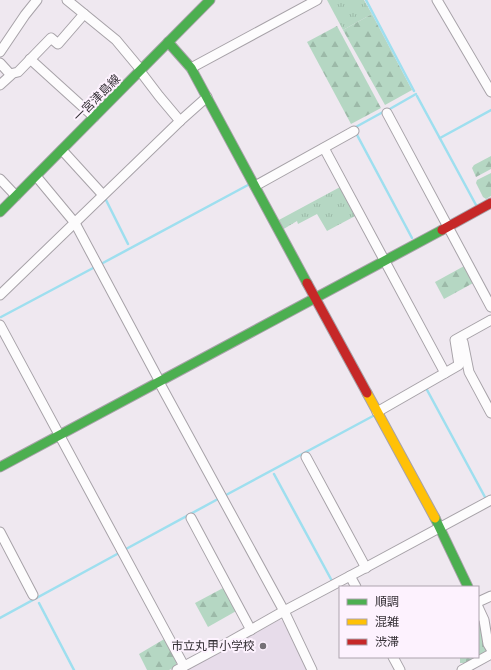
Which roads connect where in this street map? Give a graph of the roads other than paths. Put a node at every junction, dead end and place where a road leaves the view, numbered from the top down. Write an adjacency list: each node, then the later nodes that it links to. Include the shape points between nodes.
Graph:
1 (37, 0): 8 (street)
2 (68, 0): 6 (street)
3 (210, 0): 7 (street, 一宮津島線)
4 (317, 0): 11 (street)
5 (437, 0): 14 (street)
6 (84, 14): 9 (street, via 58,44 51,38); 12 (street, via 116,40)
7 (168, 42): 11 (street); 12 (street, 一宮津島線)
8 (0, 52)
9 (30, 59): 13 (street, via 18,72); 19 (street)
10 (0, 63): 13 (street)
11 (191, 68): 17 (street)
12 (141, 70): 19 (street, 一宮津島線); 20 (street)
13 (10, 74): 15 (street)
14 (488, 77): 16 (street)
15 (0, 85)
16 (491, 92)
17 (207, 97): 20 (street); 26 (street)
18 (387, 113): 32 (street)
19 (94, 117): 23 (street, 一宮津島線)
20 (180, 121): 27 (street)
21 (354, 131): 22 (street)
22 (324, 148): 26 (street); 33 (street)
23 (62, 150): 24 (street, 一宮津島線); 27 (street)
24 (36, 176): 28 (street, 一宮津島線); 31 (street)
25 (0, 179): 28 (street)
26 (255, 186): 35 (street)
27 (103, 195): 31 (street)
28 (16, 196): 30 (street, 一宮津島線)
29 (491, 203): 32 (street)
30 (0, 212)
31 (75, 223): 34 (street); 42 (street)
32 (448, 227): 33 (street); 36 (street)
33 (385, 261): 35 (street); 41 (street)
34 (0, 295)
35 (315, 298): 42 (street); 43 (street)
36 (491, 307)
37 (491, 320): 40 (street, via 454,340)
38 (0, 325): 45 (street)
39 (463, 342): 40 (street)
40 (463, 365): 41 (street); 44 (street)
41 (445, 373): 43 (street)
42 (159, 382): 45 (street); 60 (street)
43 (376, 412): 50 (street)
44 (491, 413)
45 (60, 435): 47 (street); 65 (street)
46 (306, 457): 52 (street)
47 (0, 467)
48 (491, 500): 50 (street)
49 (191, 518): 61 (street)
50 (440, 528): 52 (street); 55 (street)
51 (0, 532): 56 (street)
52 (366, 568): 53 (street)
53 (350, 576): 54 (street); 60 (street)
54 (355, 586)
55 (468, 586)
56 (33, 595)
57 (491, 596): 58 (street)
58 (479, 602)
59 (479, 609): 62 (street)
60 (284, 611): 61 (street); 66 (street)
61 (251, 630): 65 (street)
62 (491, 648)
63 (491, 654): 68 (street)
64 (394, 658): 67 (street)
65 (180, 668)
66 (312, 670)
67 (400, 670)
68 (462, 670)

